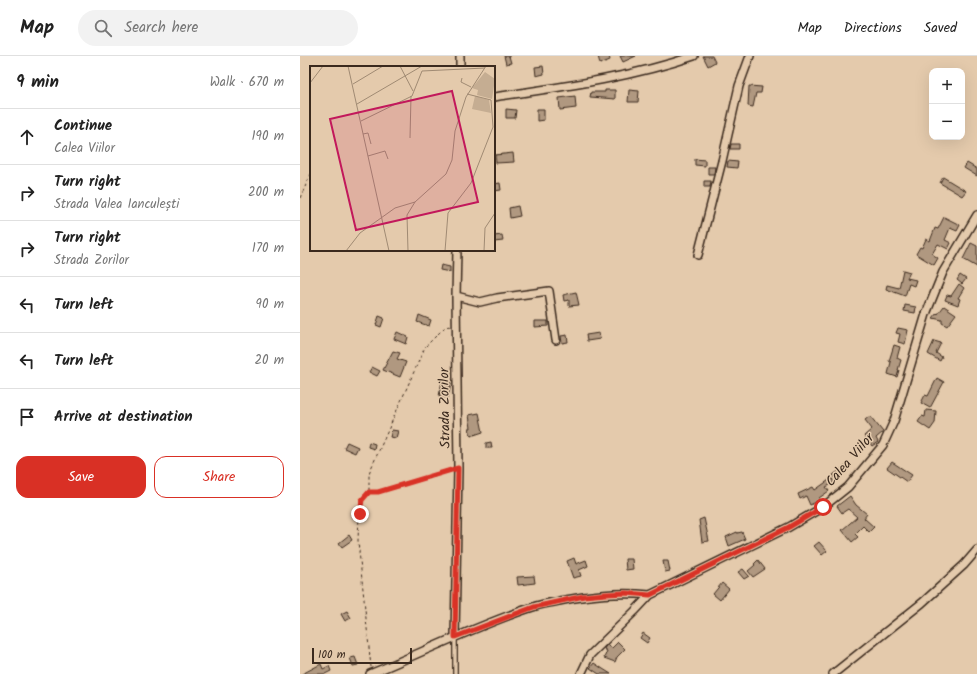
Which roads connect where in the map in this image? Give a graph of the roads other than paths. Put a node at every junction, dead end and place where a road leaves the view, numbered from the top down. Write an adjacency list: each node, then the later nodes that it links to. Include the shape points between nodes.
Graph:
1 (694, 56): 3 (street, via 586,83)
2 (750, 56): 6 (street, via 739,86)
3 (495, 97)
4 (977, 216): 10 (street, Calea Viilor, via 943,272 926,314 894,421 883,445 848,487 823,507 789,527)
5 (457, 251): 7 (street, Strada Zorilor)
6 (698, 255)
7 (456, 296): 8 (street, via 480,302 549,291); 11 (street, Strada Zorilor, via 458,468)
8 (556, 340)
9 (977, 550): 15 (street, via 964,566 922,603)
10 (650, 595): 11 (street, via 626,593 584,596 534,607); 14 (street, Calea Viilor, via 590,655)
11 (455, 637): 12 (street); 13 (lane)
12 (371, 674)
13 (455, 674)
14 (581, 674)
15 (832, 674)

